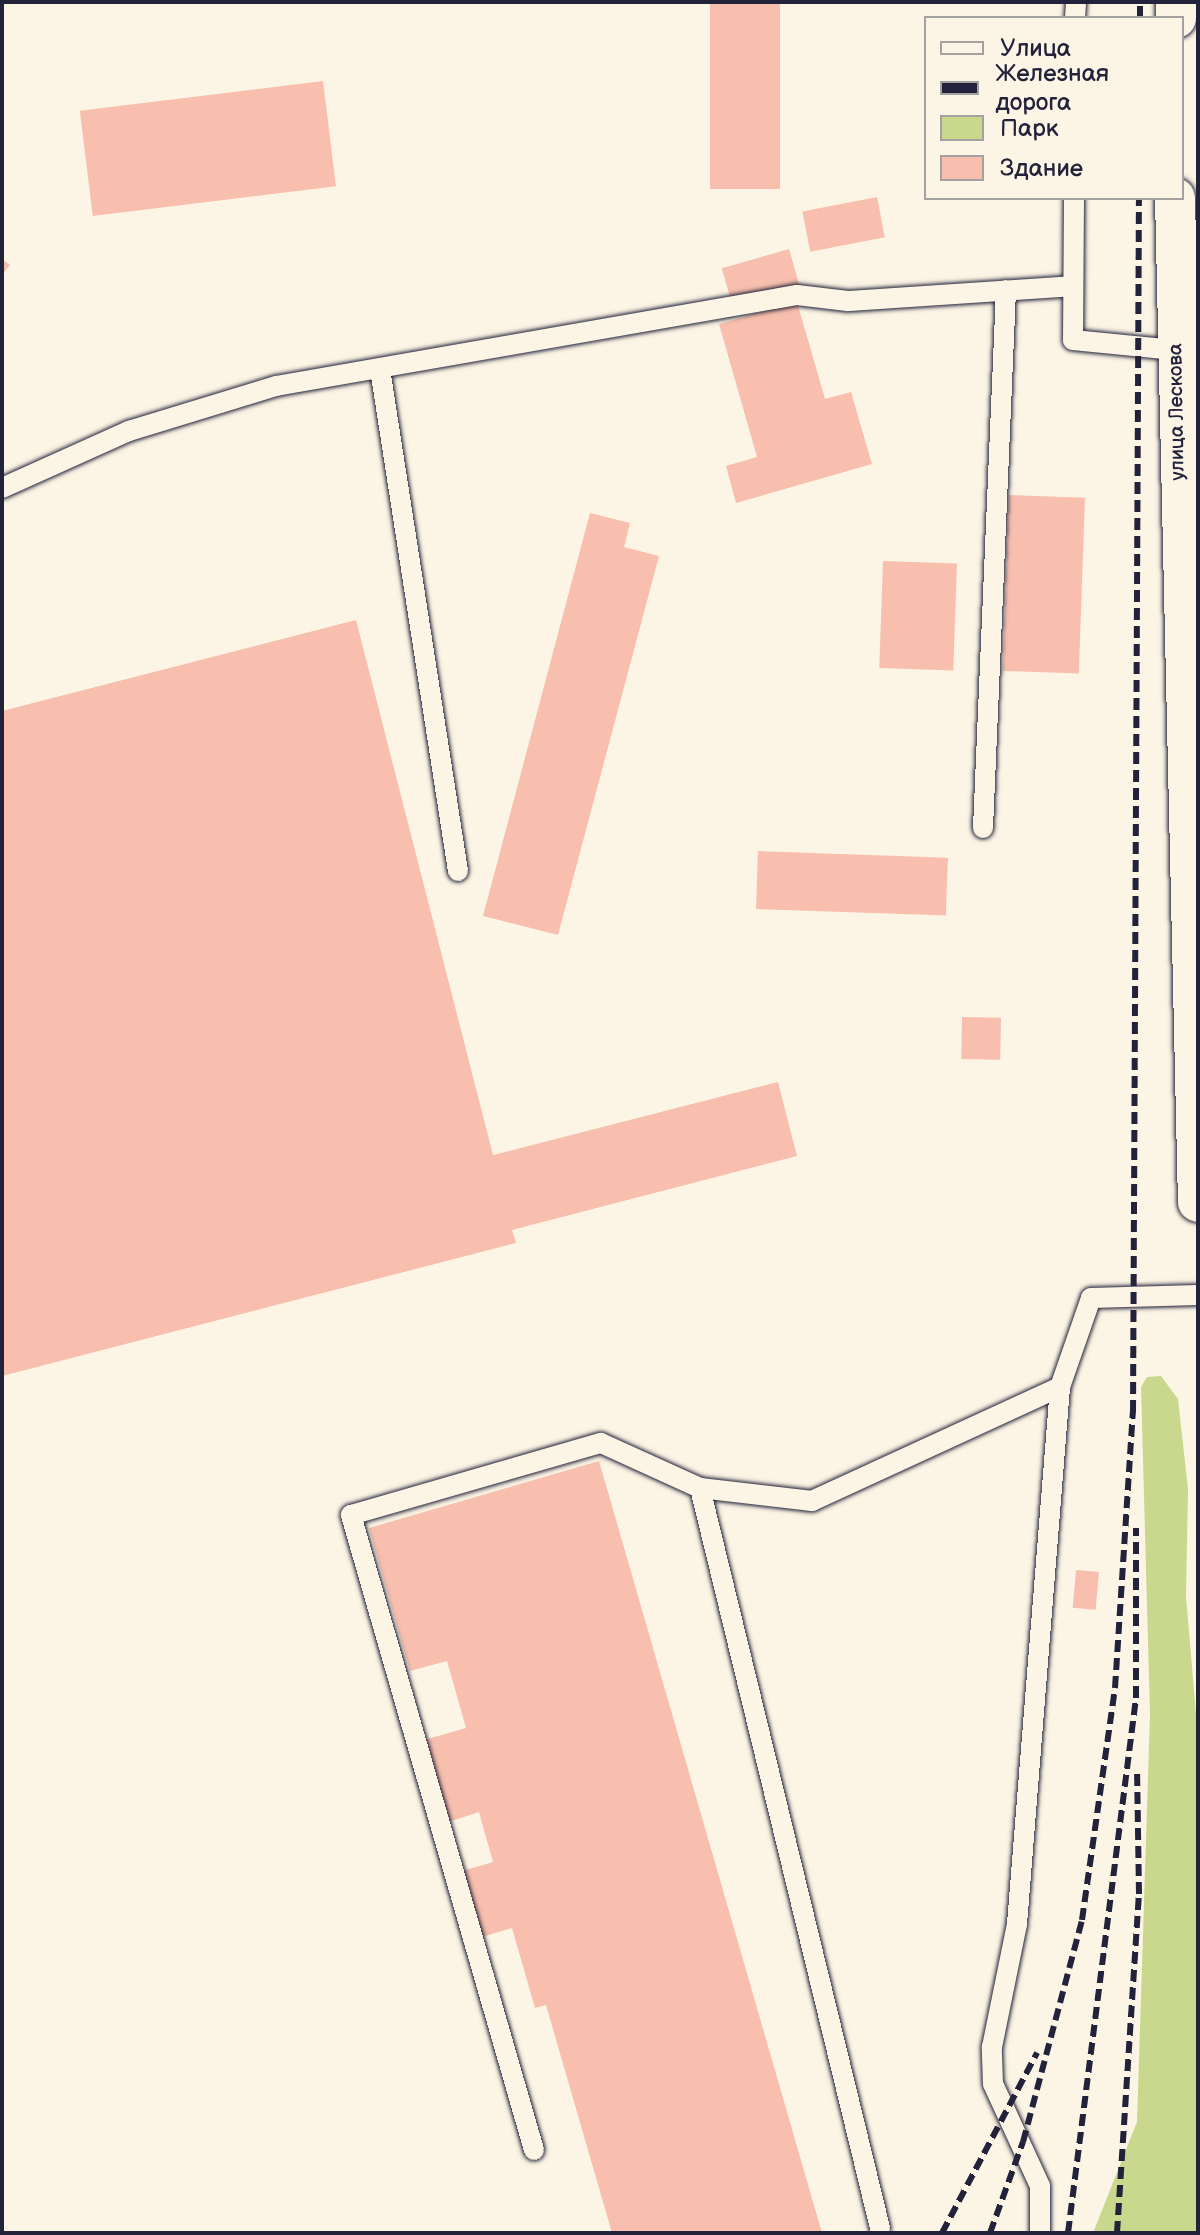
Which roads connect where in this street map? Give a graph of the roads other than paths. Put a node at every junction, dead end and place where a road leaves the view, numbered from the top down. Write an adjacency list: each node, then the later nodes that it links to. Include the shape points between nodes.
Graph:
1 (1074, 200): 3 (lane)
2 (1175, 200): 5 (street, улица Лескова)
3 (1073, 286): 4 (lane); 5 (lane, via 1073,340)
4 (1006, 290): 6 (lane, via 848,301 797,295); 8 (lane)
5 (1175, 350): 10 (street, улица Лескова)
6 (380, 369): 7 (lane, via 276,386 129,431); 9 (lane)
7 (2, 488)
8 (983, 828)
9 (458, 871)
10 (1198, 1202)
11 (1198, 1295): 12 (lane, via 1091,1298)
12 (1060, 1387): 13 (lane, via 812,1501); 16 (lane, via 1017,1924 992,2047 993,2084 1040,2186)
13 (700, 1488): 14 (lane, via 601,1443 351,1515); 15 (lane)
14 (534, 2150)
15 (880, 2228)
16 (1040, 2233)

